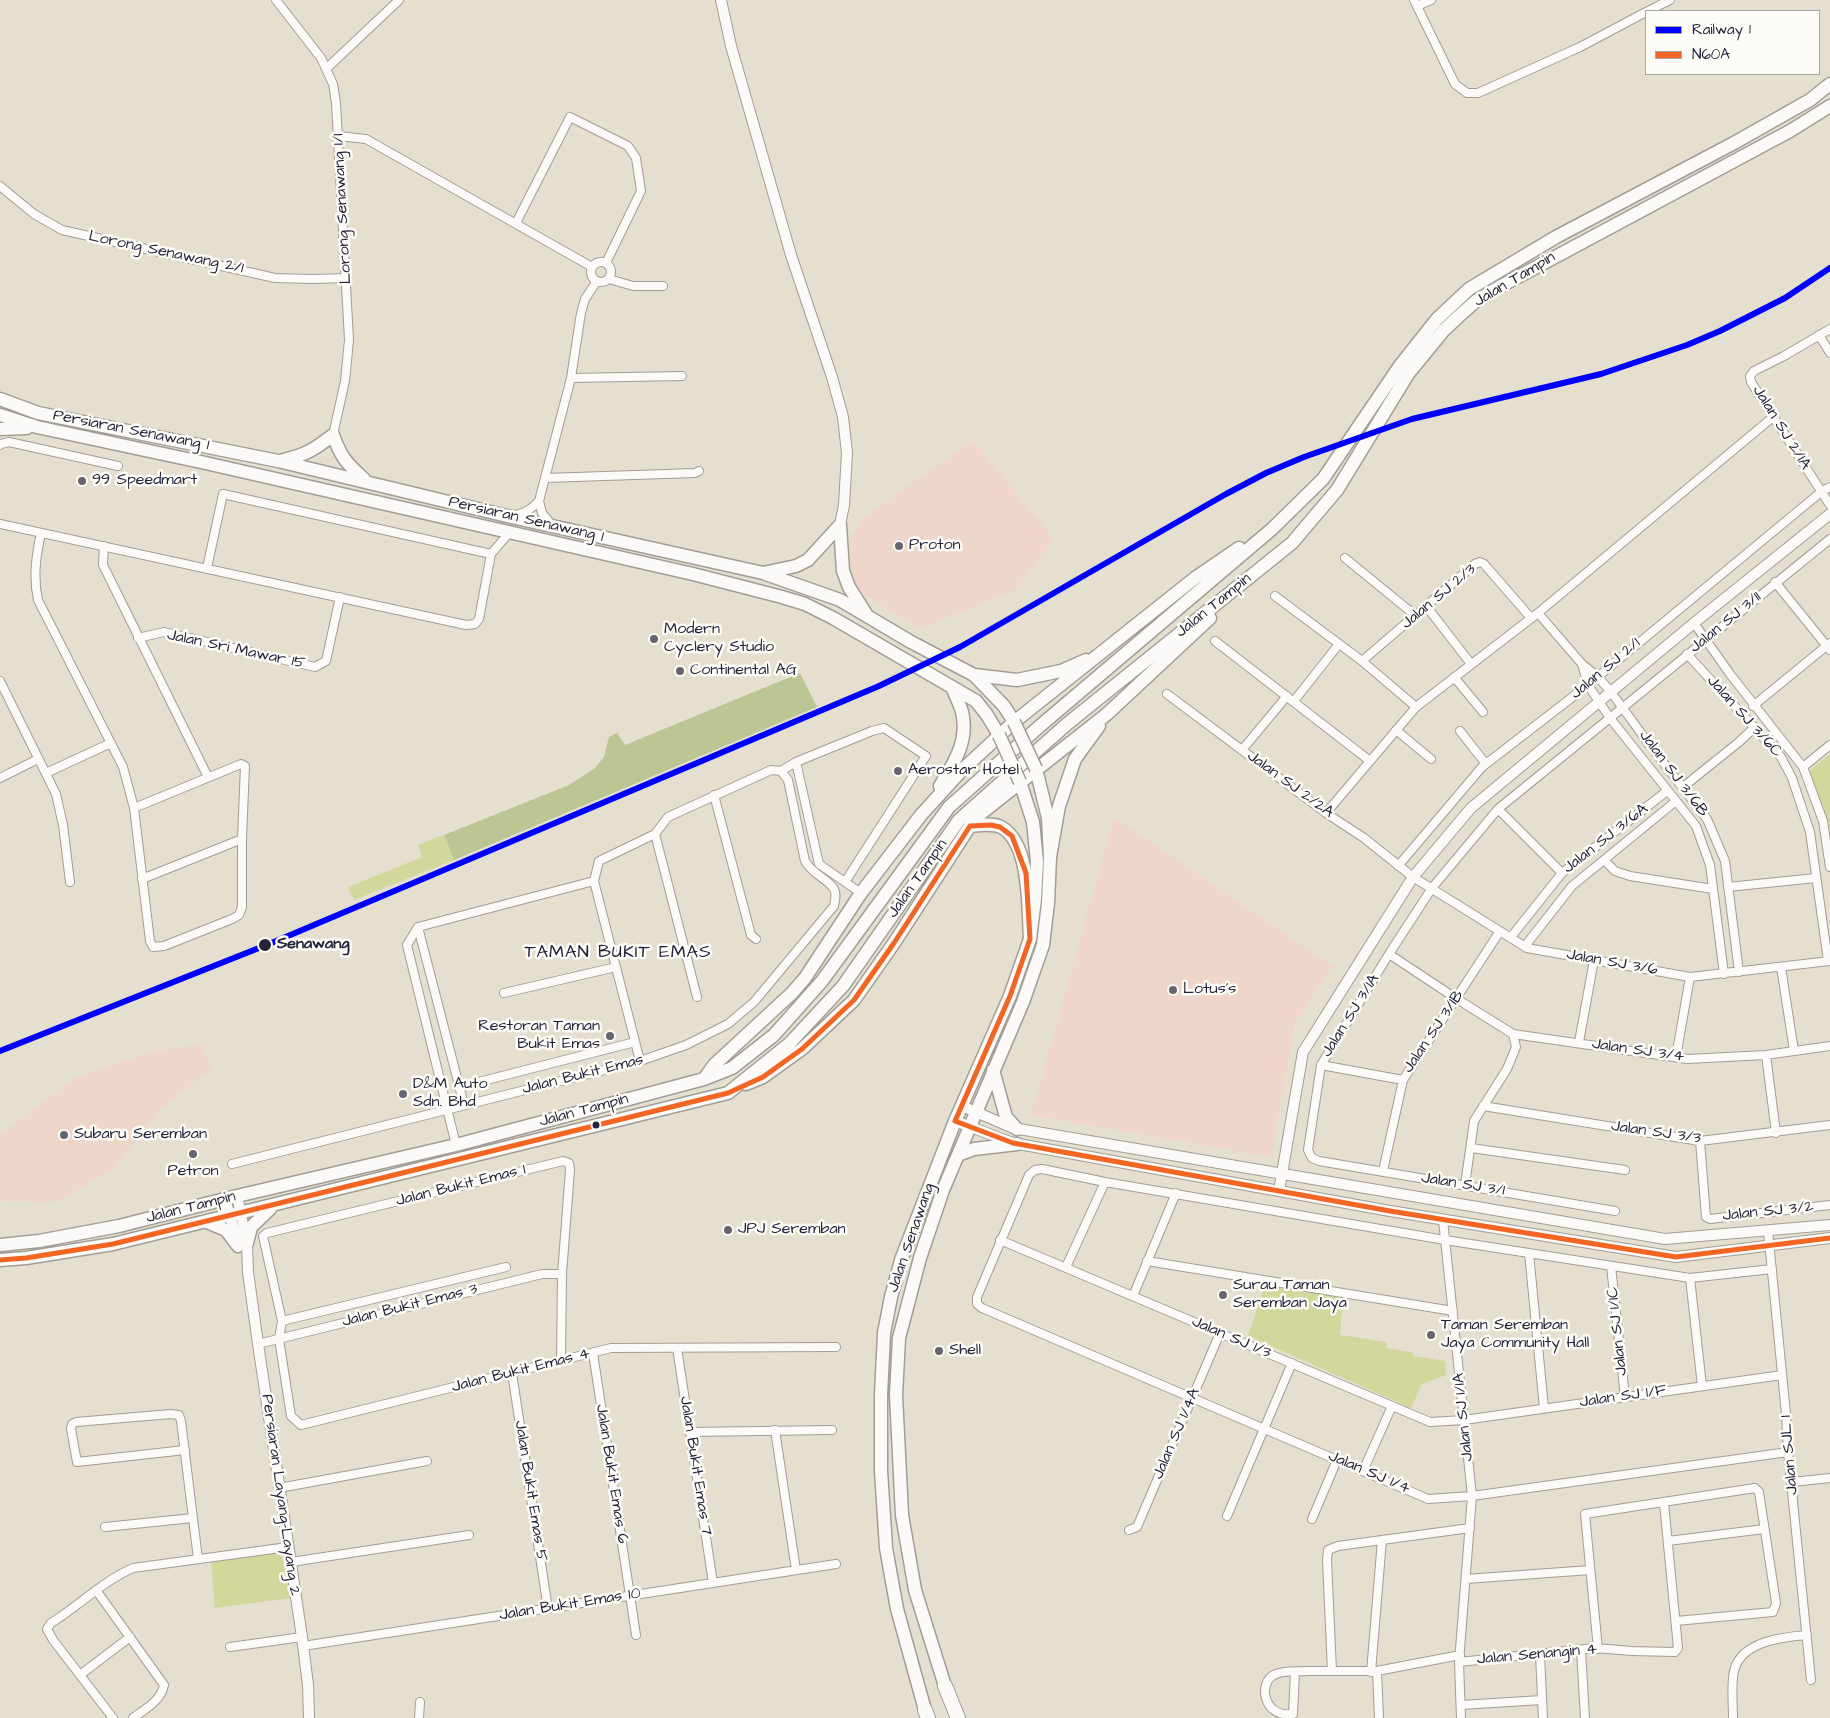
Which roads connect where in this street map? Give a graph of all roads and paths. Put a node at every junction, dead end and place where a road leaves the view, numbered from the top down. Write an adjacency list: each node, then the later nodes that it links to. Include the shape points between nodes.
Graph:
1 (276, 0): 9 (street, Lorong Senawang 1/1, via 322,58)
2 (399, 0): 9 (street)
3 (721, 0): 47 (street, via 731,46 791,255 843,417 847,453)
4 (1431, 0): 6 (street)
5 (1670, 0): 7 (street)
6 (1415, 3): 8 (street, via 1455,84 1467,93 1478,93 1580,47)
7 (1654, 3)
8 (1645, 13)
9 (326, 69): 12 (street, Lorong Senawang 1/1, via 333,84)
10 (1830, 84): 24 (main road, Jalan Tampin, via 1810,100 1556,237 1469,289 1437,320)
11 (1830, 106): 24 (main road, Jalan Tampin, via 1790,131 1492,291 1449,325)
12 (338, 136): 14 (street, via 366,139); 17 (street, Lorong Senawang 1/1)
13 (0, 186): 17 (street, Lorong Senawang 2/1, via 34,214 62,230 274,278)
14 (516, 223): 15 (street, via 570,117 628,146 636,158 641,191); 16 (street)
15 (606, 263): 16 (street); 18 (street, via 611,270)
16 (592, 267): 19 (street, via 592,277)
17 (347, 278): 32 (street, Lorong Senawang 1/1, via 349,346)
18 (609, 279): 19 (street); 20 (street, via 633,286)
19 (597, 282): 26 (street, via 583,306)
20 (663, 286)
21 (1830, 328): 22 (street)
22 (1819, 335): 23 (street); 29 (street, Jalan SJ 2/1A, via 1750,376)
23 (1830, 353)
24 (1404, 370): 40 (main road, Jalan Tampin); 52 (main road, Jalan Tampin, via 1338,490)
25 (682, 376): 26 (street)
26 (572, 378): 37 (street)
27 (0, 399): 34 (main road, Persiaran Senawang 1, via 38,413)
28 (0, 415): 30 (main road, Persiaran Senawang 1)
29 (1773, 417): 41 (street, Jalan SJ 2/1A); 62 (street)
30 (37, 428): 31 (main road); 50 (main road, Persiaran Senawang 1)
31 (0, 429)
32 (333, 435): 34 (main road, via 315,450); 38 (main road, via 340,454)
33 (0, 445): 35 (street, via 9,442)
34 (278, 461): 38 (main road, Persiaran Senawang 1)
35 (118, 466)
36 (700, 471): 37 (street)
37 (545, 478): 42 (street)
38 (366, 481): 45 (main road, Persiaran Senawang 1)
39 (1830, 487): 41 (street, Jalan SJ 2/1)
40 (1314, 490): 72 (main road, via 1271,525 1195,578); 167 (main road, Jalan Tampin, via 949,807 822,981 780,1028 732,1068)
41 (1821, 492): 43 (street, Jalan SJ 2/1A); 78 (street, Jalan SJ 2/1)
42 (539, 501): 45 (street, via 523,514); 48 (street, via 542,513)
43 (1830, 505)
44 (1830, 514): 66 (street)
45 (507, 516): 48 (main road, Persiaran Senawang 1)
46 (0, 524): 49 (street)
47 (840, 525): 57 (main road, via 808,560); 63 (main road, via 843,571 849,588)
48 (554, 527): 57 (main road, Persiaran Senawang 1)
49 (41, 533): 53 (street); 99 (street, via 35,562 38,600)
50 (509, 533): 54 (street); 82 (main road, Persiaran Senawang 1, via 693,574 805,604)
51 (1830, 539): 58 (street, Jalan SJ 3/11)
52 (1292, 543): 92 (main road); 170 (main road, Jalan Tampin, via 1067,724 959,820 843,986 789,1044)
53 (104, 546): 56 (street); 67 (street, via 103,565)
54 (491, 554): 56 (street, via 223,494); 60 (street, via 479,619 475,624 466,625)
55 (1345, 558): 64 (street)
56 (206, 568): 60 (street)
57 (763, 573): 63 (main road, Persiaran Senawang 1, via 840,600)
58 (1775, 582): 68 (street, Jalan SJ 3/11); 71 (street)
59 (1275, 596): 70 (street)
60 (340, 597): 67 (street, Jalan Sri Mawar 15, via 326,661 315,667 164,632)
61 (1427, 607): 64 (street, Jalan SJ 2/3); 65 (street, Jalan SJ 2/3, via 1480,562); 75 (street)
62 (1538, 613): 65 (street); 76 (street)
63 (868, 616): 77 (main road, Persiaran Senawang 1)
64 (1416, 616): 74 (street, Jalan SJ 2/3)
65 (1531, 618): 75 (street)
66 (1694, 623): 68 (street); 83 (street)
67 (138, 638): 111 (street)
68 (1707, 640): 73 (street, Jalan SJ 3/11); 88 (street)
69 (1215, 641): 85 (street)
70 (1339, 644): 74 (street); 86 (street)
71 (1829, 646): 88 (street)
72 (1105, 651): 77 (main road, via 1061,671 1017,680); 94 (main road)
73 (1688, 654): 90 (street, Jalan SJ 3/11); 95 (street, Jalan SJ 3/6C)
74 (1362, 661): 89 (street)
75 (1471, 664): 79 (street)
76 (1582, 664): 78 (street, Jalan SJ 3/6B); 81 (street)
77 (970, 673): 94 (main road, Persiaran Senawang 1, via 1004,706)
78 (1597, 676): 81 (street, Jalan SJ 2/1); 83 (street, Jalan SJ 3/6B)
79 (1454, 678): 89 (street); 91 (street)
80 (1, 685): 102 (street)
81 (1588, 685): 87 (street); 106 (street, Jalan SJ 2/1)
82 (952, 687): 98 (main road, Persiaran Senawang 1, via 976,701); 121 (main road, via 962,712 963,742 955,762)
83 (1612, 692): 87 (street); 90 (street, Jalan SJ 3/6B)
84 (1166, 694): 101 (street, Jalan SJ 2/2A)
85 (1287, 696): 86 (street); 101 (street)
86 (1294, 701): 104 (street)
87 (1599, 701): 93 (street); 130 (street, via 1470,808)
88 (1753, 706): 107 (street)
89 (1416, 707): 96 (street)
90 (1623, 707): 93 (street, Jalan SJ 3/11); 114 (street, Jalan SJ 3/6B)
91 (1483, 712)
92 (1107, 714): 108 (main road); 125 (main road, via 1075,759 1059,806)
93 (1610, 718): 115 (street); 119 (street, Jalan SJ 3/11)
94 (1014, 722): 98 (main road); 108 (main road, Persiaran Senawang 1, bridge)
95 (1755, 728): 114 (street); 131 (street, Jalan SJ 3/6C, via 1782,757 1792,778 1810,832)
96 (1396, 730): 103 (street); 104 (street)
97 (1460, 731): 106 (street)
98 (999, 736): 113 (main road, Persiaran Senawang 1, bridge); 121 (main road)
99 (112, 743): 110 (street); 118 (street, via 123,767)
100 (1830, 745): 107 (street)
101 (1242, 750): 120 (street, Jalan SJ 2/2A)
102 (38, 759): 110 (street); 112 (street)
103 (1431, 759)
104 (1370, 761): 120 (street)
105 (796, 762): 109 (street); 135 (street, via 819,864); 135 (street, via 884,728 926,756)
106 (1486, 764): 127 (street, Jalan SJ 2/1)
107 (1803, 767): 128 (street, via 1823,821)
108 (1036, 768): 113 (main road); 125 (main road, Jalan Senawang, via 1048,818)
109 (781, 771): 116 (street, via 771,770); 164 (street, Jalan Bukit Emas, via 788,780 805,861 809,869 834,890 834,906 754,1002 728,1024 686,1046)
110 (46, 774): 133 (street, via 56,794 63,824)
111 (208, 777): 118 (street); 124 (street, via 241,764 245,766)
112 (0, 778)
113 (1020, 782): 122 (main road); 144 (main road, Jalan Senawang, via 1033,822 1037,860)
114 (1683, 787): 136 (street, Jalan SJ 3/6B, via 1707,819 1725,862)
115 (1667, 791): 117 (street); 129 (street, Jalan SJ 3/6A)
116 (714, 795): 123 (street, via 668,818); 143 (street, via 751,935)
117 (1676, 802): 126 (street); 138 (street, via 1696,826 1710,865)
118 (134, 808): 132 (street)
119 (1498, 809): 129 (street); 137 (street, Jalan SJ 3/1A)
120 (1326, 812): 127 (street, Jalan SJ 2/2A)
121 (921, 815): 139 (main road)
122 (970, 826): 144 (main road, via 1000,827 1012,836 1026,873); 170 (main road, via 854,1000 802,1049 763,1077)
123 (655, 834): 134 (street, via 599,861); 155 (street)
124 (242, 840): 132 (street); 132 (street, via 242,907 239,915 164,946 153,947 150,941)
125 (1050, 857): 166 (main road, Jalan Senawang, via 1042,945 1023,1002)
126 (1604, 860): 138 (street, via 1615,871 1630,876); 145 (street, via 1572,886)
127 (1398, 866): 130 (street, Jalan SJ 2/2A)
128 (1830, 866)
129 (1562, 873): 142 (street, Jalan SJ 3/6A)
130 (1413, 877): 137 (street, Jalan SJ 3/6); 190 (street, via 1303,1052)
131 (1816, 878): 136 (street); 148 (street, Jalan SJ 3/6C)
132 (142, 879)
133 (70, 882)
134 (594, 882): 140 (street); 149 (street)
135 (845, 882): 139 (street)
136 (1728, 887): 151 (street, Jalan SJ 3/6B)
137 (1432, 888): 141 (street, Jalan SJ 3/6); 146 (street, Jalan SJ 3/1A)
138 (1713, 889): 152 (street)
139 (862, 893): 167 (main road, via 805,978 714,1065)
140 (418, 927): 169 (street); 174 (street, via 407,944 408,957)
141 (1500, 931): 142 (street, Jalan SJ 3/6); 156 (street, Jalan SJ 3/1B)
142 (1510, 937): 145 (street, Jalan SJ 3/6)
143 (756, 939)
144 (1030, 940): 172 (main road, Jalan Senawang, via 1010,996)
145 (1525, 946): 147 (street, Jalan SJ 3/6)
146 (1389, 954): 156 (street, Jalan SJ 3/4); 165 (street, Jalan SJ 3/1A)
147 (1594, 960): 153 (street, Jalan SJ 3/6); 159 (street)
148 (1829, 961): 150 (street, Jalan SJ 3/6)
149 (616, 967): 154 (street); 158 (street)
150 (1781, 967): 151 (street, Jalan SJ 3/6); 161 (street)
151 (1740, 972): 152 (street, Jalan SJ 3/6)
152 (1724, 974): 153 (street, Jalan SJ 3/6)
153 (1690, 977): 163 (street)
154 (504, 993)
155 (697, 997)
156 (1457, 999): 157 (street, Jalan SJ 3/4); 168 (street, Jalan SJ 3/1B)
157 (1513, 1034): 159 (street, Jalan SJ 3/4); 173 (street, via 1516,1047)
158 (635, 1042): 164 (street); 169 (street)
159 (1579, 1042): 163 (street, Jalan SJ 3/4)
160 (1830, 1046): 161 (street, Jalan SJ 3/4)
161 (1794, 1051): 162 (street, Jalan SJ 3/4)
162 (1766, 1055): 163 (street, Jalan SJ 3/4); 180 (street)
163 (1676, 1057)
164 (640, 1061): 171 (street, Jalan Bukit Emas)
165 (1321, 1065): 168 (street); 186 (street, Jalan SJ 3/1A, via 1308,1150)
166 (993, 1070): 175 (main road, Jalan Senawang); 179 (main road, via 1006,1117)
167 (704, 1079): 183 (main road, Jalan Tampin)
168 (1403, 1080): 189 (street, Jalan SJ 3/1B)
169 (459, 1087): 171 (street)
170 (728, 1093): 198 (main road, Jalan Tampin)
171 (464, 1105): 174 (street, Jalan Bukit Emas)
172 (962, 1106): 175 (street); 176 (main road, Jalan Senawang)
173 (1483, 1106): 181 (street, Jalan SJ 3/3); 184 (street, via 1474,1121)
174 (447, 1110): 183 (street); 187 (street, Jalan Bukit Emas)
175 (975, 1112): 178 (main road, Jalan Senawang); 179 (street)
176 (955, 1121): 178 (street); 293 (main road, Jalan Senawang, via 890,1296 884,1333 881,1395 886,1548 896,1609)
177 (1830, 1125): 180 (street, Jalan SJ 3/3)
178 (969, 1126): 182 (street); 185 (main road, Jalan Senawang)
179 (1016, 1129): 190 (street)
180 (1776, 1132): 181 (street, Jalan SJ 3/3)
181 (1700, 1141): 197 (street, Jalan SJ 3/2, via 1706,1216 1710,1219)
182 (1017, 1144): 185 (main road, via 981,1148); 193 (street)
183 (456, 1145): 195 (main road, Jalan Tampin)
184 (1471, 1148): 188 (street); 192 (street)
185 (958, 1155): 289 (main road, Jalan Senawang, via 940,1198 908,1298 899,1338 896,1395 902,1515 915,1590)
186 (1312, 1158): 189 (street, Jalan SJ 3/1)
187 (232, 1164)
188 (1625, 1170)
189 (1383, 1171): 192 (street, Jalan SJ 3/1)
190 (1281, 1174): 193 (street); 196 (street)
191 (1105, 1182): 194 (street); 206 (street, via 1035,1170 1029,1175); 216 (street)
192 (1465, 1185): 199 (street, Jalan SJ 3/1)
193 (1278, 1191): 201 (street)
194 (1176, 1193): 207 (street); 213 (street)
195 (231, 1198): 200 (street, Persiaran Layang-Layang 2); 208 (main road, Jalan Tampin, via 120,1226 39,1241)
196 (1433, 1200): 201 (street); 204 (street, via 1665,1239)
197 (1830, 1205)
198 (274, 1206): 200 (main road, Jalan Tampin); 209 (main road, via 251,1227)
199 (1615, 1211)
200 (235, 1215): 202 (main road, Jalan Tampin); 209 (street, Persiaran Layang-Layang 2)
201 (1443, 1220): 207 (street, Jalan SJ 1/1A); 210 (street, via 1676,1257)
202 (207, 1222): 209 (main road, via 226,1230); 212 (main road, Jalan Tampin, via 113,1244)
203 (1830, 1225): 204 (street)
204 (1768, 1231): 210 (street, Jalan SJL 1)
205 (1830, 1238): 210 (street)
206 (1000, 1240): 216 (street, Jalan SJ 1/3); 235 (street, Jalan SJ 1/4, via 977,1304)
207 (1445, 1240): 211 (street); 221 (street, Jalan SJ 1/1A)
208 (0, 1244)
209 (242, 1245): 225 (street, Persiaran Layang-Layang 2)
210 (1770, 1246): 217 (street, Jalan SJL 1)
211 (1529, 1253): 214 (street); 237 (street)
212 (0, 1260)
213 (1147, 1261): 220 (street); 221 (street)
214 (1611, 1266): 219 (street); 234 (street, Jalan SJ 1/1C)
215 (506, 1267): 222 (street)
216 (1066, 1268): 220 (street, Jalan SJ 1/3)
217 (1772, 1268): 219 (street); 232 (street, Jalan SJL 1)
218 (562, 1274): 222 (street, Jalan Bukit Emas 1, via 570,1170 569,1163 563,1161 267,1233 263,1242); 224 (street, Jalan Bukit Emas 3, via 542,1274); 229 (street, Jalan Bukit Emas 1)
219 (1690, 1278): 233 (street)
220 (1133, 1296): 223 (street, Jalan SJ 1/3)
221 (1453, 1311): 238 (street, Jalan SJ 1/1A)
222 (282, 1321): 224 (street, Jalan Bukit Emas 1)
223 (1220, 1333): 230 (street, Jalan SJ 1/3); 235 (street, Jalan SJ 1/4A)
224 (279, 1339): 225 (street, Jalan Bukit Emas 3); 231 (street, Jalan Bukit Emas 4, via 291,1416 301,1425)
225 (258, 1344): 250 (street, Persiaran Layang-Layang 2)
226 (836, 1347): 227 (street, Jalan Bukit Emas 4)
227 (677, 1348): 228 (street, Jalan Bukit Emas 4, via 611,1348); 242 (street, Jalan Bukit Emas 7)
228 (593, 1353): 229 (street, Jalan Bukit Emas 4); 272 (street, Jalan Bukit Emas 6)
229 (561, 1361): 231 (street, Jalan Bukit Emas 4)
230 (1292, 1363): 236 (street, Jalan SJ 1/3); 239 (street)
231 (512, 1373): 273 (street, Jalan Bukit Emas 5)
232 (1782, 1374): 233 (street, Jalan SJ 1/F); 244 (street, Jalan SJL 1)
233 (1702, 1386): 234 (street, Jalan SJ 1/F)
234 (1625, 1397): 237 (street, Jalan SJ 1/F)
235 (1192, 1398): 239 (street, Jalan SJ 1/4); 259 (street, Jalan SJ 1/4A, via 1137,1527)
236 (1392, 1406): 238 (street, Jalan SJ 1/3, via 1430,1422); 247 (street)
237 (1544, 1408): 238 (street, Jalan SJ 1/F)
238 (1464, 1420): 251 (street, Jalan SJ 1/1A)
239 (1264, 1428): 245 (street, Jalan SJ 1/4); 253 (street)
240 (775, 1430): 241 (street); 242 (street); 267 (street)
241 (832, 1430)
242 (690, 1432): 270 (street, Jalan Bukit Emas 7)
243 (185, 1450): 243 (street, via 179,1415 76,1422 70,1430 77,1462); 254 (street)
244 (1788, 1452): 249 (street, Jalan SJL 1); 251 (street, Jalan SJ 1/4)
245 (1337, 1460): 247 (street, Jalan SJ 1/4); 255 (street)
246 (428, 1461): 250 (street)
247 (1363, 1471): 251 (street, Jalan SJ 1/4, via 1428,1499)
248 (1830, 1478): 249 (street)
249 (1792, 1482): 276 (street, Jalan SJL 1)
250 (280, 1488): 263 (street, Persiaran Layang-Layang 2)
251 (1472, 1496): 257 (street, Jalan SJ 1/1A)
252 (1664, 1503): 258 (street, via 1755,1488 1759,1492); 262 (street); 268 (street, via 1584,1514)
253 (1227, 1516)
254 (193, 1518): 256 (street); 264 (street)
255 (1312, 1519)
256 (105, 1527)
257 (1470, 1528): 261 (street); 269 (street, Jalan SJ 1/1A)
258 (1764, 1529): 262 (street); 274 (street, via 1776,1602 1773,1612)
259 (1129, 1530)
260 (468, 1535): 265 (street)
261 (1382, 1540): 284 (street, via 1328,1550); 285 (street)
262 (1668, 1541): 274 (street)
263 (288, 1547): 264 (street); 265 (street, Persiaran Layang-Layang 2)
264 (198, 1559): 271 (street, via 133,1568)
265 (291, 1562): 278 (street, Persiaran Layang-Layang 2)
266 (836, 1564): 267 (street, Jalan Bukit Emas 10)
267 (796, 1570): 270 (street, Jalan Bukit Emas 10)
268 (1590, 1570): 269 (street); 280 (street)
269 (1466, 1579): 283 (street, Jalan SJ 1/1A)
270 (713, 1583): 272 (street, Jalan Bukit Emas 10)
271 (96, 1590): 277 (street); 287 (street, via 47,1629)
272 (630, 1596): 273 (street, Jalan Bukit Emas 10); 275 (street, Jalan Bukit Emas 6)
273 (548, 1608): 278 (street, Jalan Bukit Emas 10)
274 (1676, 1621): 280 (street, Jalan Senangin 4, via 1678,1648 1675,1652)
275 (636, 1634)
276 (1808, 1635): 288 (street, Jalan SJL 1); 303 (street, via 1760,1643 1739,1660 1734,1670)
277 (130, 1637): 287 (street); 295 (street, via 164,1684 157,1700)
278 (302, 1642): 279 (street, Jalan Bukit Emas 10); 296 (street, Persiaran Layang-Layang 2)
279 (230, 1647)
280 (1598, 1649): 281 (street, Jalan Senangin 4)
281 (1581, 1650): 282 (street, Jalan Senangin 4); 302 (street)
282 (1540, 1654): 283 (street, Jalan Senangin 4); 290 (street)
283 (1460, 1658): 285 (street, Jalan Senangin 4); 292 (street, Jalan SJ 1/1A)
284 (1332, 1670): 285 (street, Jalan Senangin 4); 286 (street, Jalan Senangin 4)
285 (1374, 1671): 299 (street)
286 (1296, 1672): 286 (street, Jalan Senangin 4, via 1281,1672 1266,1683 1265,1707 1277,1717 1287,1718 1293,1714)
287 (80, 1676): 294 (street)
288 (1812, 1680)
289 (945, 1686): 298 (highway)
290 (1542, 1700): 292 (street); 301 (street)
291 (420, 1702): 297 (street)
292 (1461, 1705): 300 (street, Jalan SJ 1/1A)
293 (927, 1714)
294 (113, 1718)
295 (133, 1718)
296 (309, 1718)
297 (419, 1718)
298 (958, 1718)
299 (1379, 1718)
300 (1461, 1718)
301 (1543, 1718)
302 (1586, 1718)
303 (1733, 1718)

